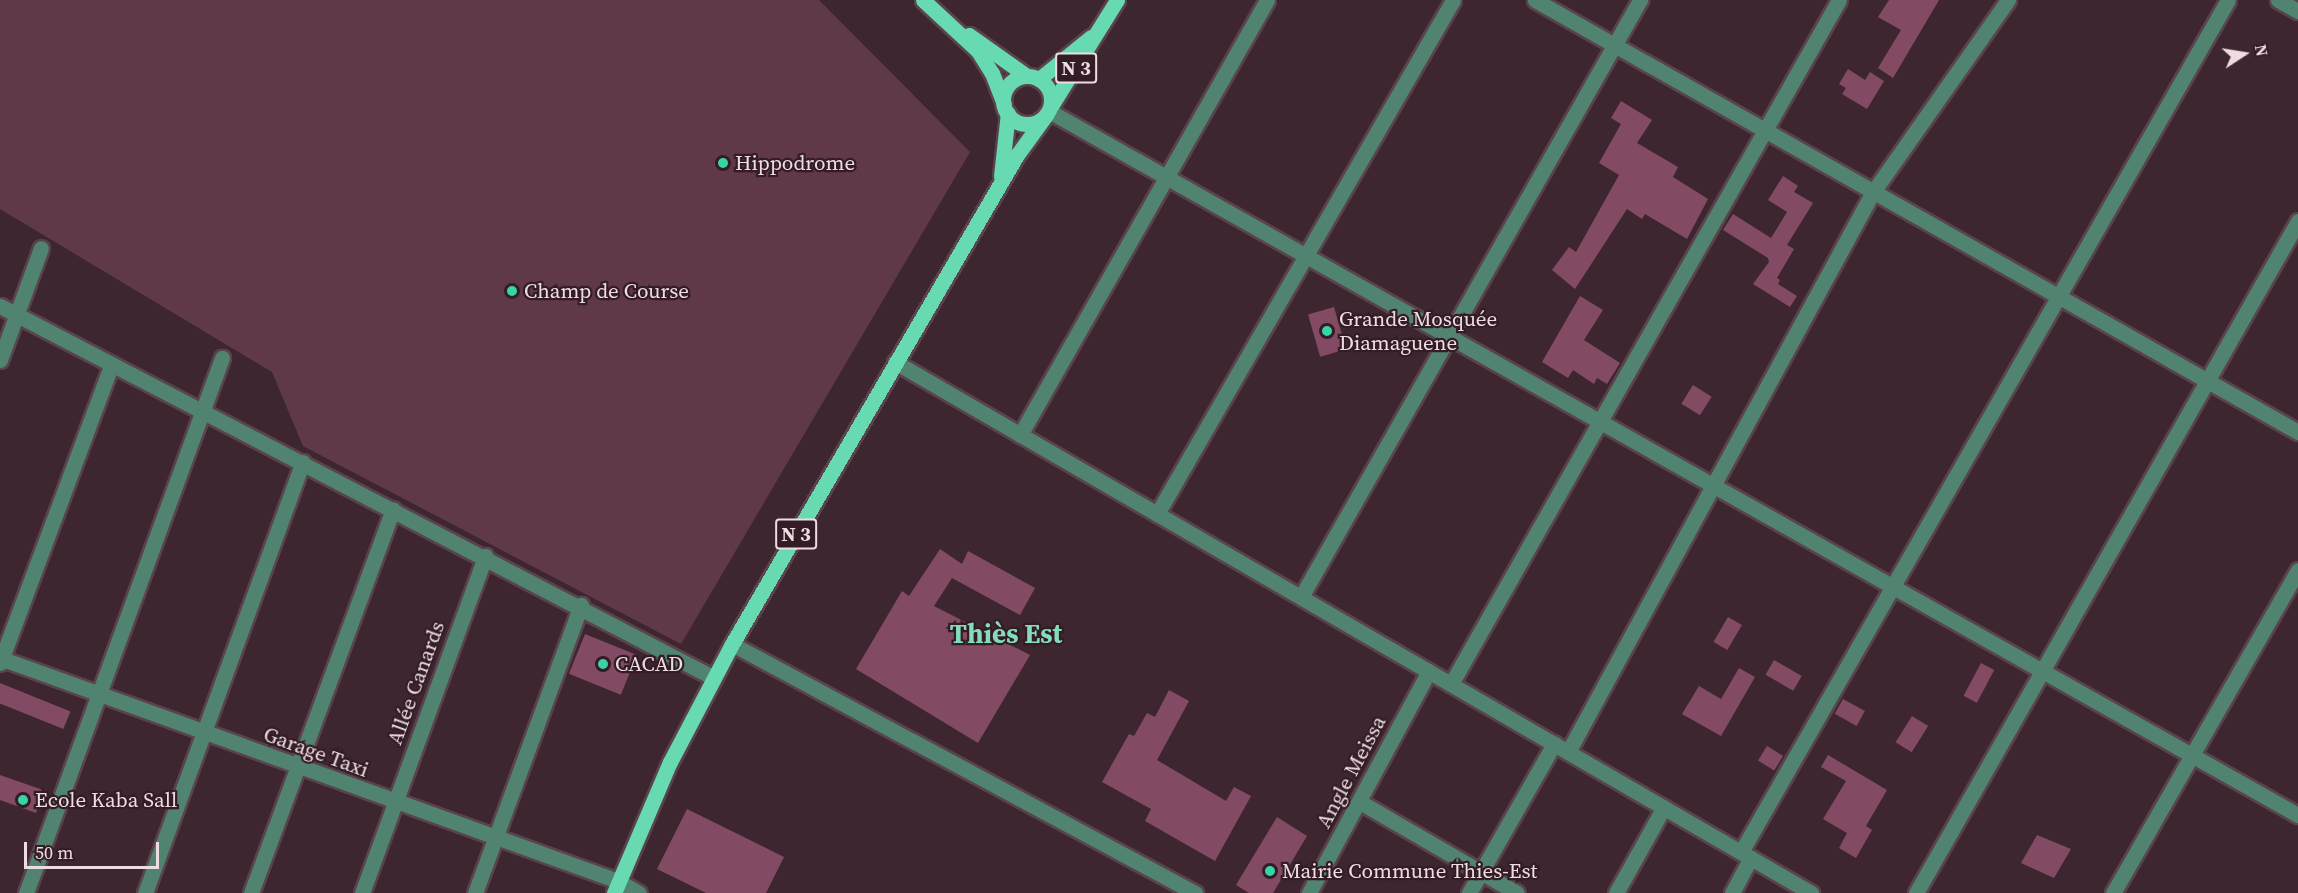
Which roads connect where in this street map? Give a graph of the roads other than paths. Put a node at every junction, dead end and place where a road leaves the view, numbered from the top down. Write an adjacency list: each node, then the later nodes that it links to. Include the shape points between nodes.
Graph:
1 (923, 0): 12 (main road)
2 (1117, 0): 13 (main road, N 3)
3 (1267, 0): 19 (street)
4 (1453, 0): 24 (street)
5 (1534, 0): 14 (street)
6 (1640, 0): 14 (street)
7 (1839, 0): 18 (street)
8 (2008, 0): 21 (street)
9 (2228, 0): 25 (street)
10 (2278, 0): 11 (street)
11 (2298, 11)
12 (956, 27): 15 (main road); 16 (main road, via 985,61)
13 (1101, 29): 15 (main road, N 3); 17 (main road, N 3)
14 (1615, 45): 18 (street); 28 (street)
15 (1033, 78): 16 (main road, via 1019,78 1006,89); 17 (main road, via 1049,91)
16 (1006, 110): 17 (main road, via 1013,120 1031,124); 20 (main road, N 3)
17 (1049, 111): 19 (street); 20 (main road, N 3)
18 (1765, 130): 21 (street); 35 (street)
19 (1166, 177): 24 (street); 37 (street)
20 (1000, 186): 31 (main road, N 3)
21 (1873, 192): 25 (street); 39 (street)
22 (2298, 221): 33 (street)
23 (41, 248): 27 (street)
24 (1307, 256): 28 (street); 41 (street)
25 (2058, 296): 33 (street); 44 (street)
26 (0, 306): 27 (street)
27 (17, 314): 30 (street); 32 (street)
28 (1449, 336): 35 (street); 45 (street)
29 (222, 358): 34 (street)
30 (0, 360)
31 (895, 362): 37 (street); 47 (main road, N 3)
32 (112, 364): 34 (street); 48 (street)
33 (2208, 381): 36 (street); 50 (street)
34 (203, 410): 38 (street); 53 (street)
35 (1600, 421): 39 (street); 52 (street)
36 (2298, 432)
37 (1020, 435): 41 (street)
38 (303, 462): 40 (street); 54 (street)
39 (1713, 485): 44 (street); 55 (street)
40 (393, 509): 42 (street); 57 (street)
41 (1157, 514): 45 (street)
42 (485, 556): 46 (street); 59 (street, Allée Canards)
43 (2298, 570): 56 (street)
44 (1893, 587): 50 (street); 63 (street)
45 (1301, 597): 49 (street)
46 (581, 605): 51 (street); 62 (street)
47 (732, 644): 51 (main road, N 3); 72 (street)
48 (1, 660): 53 (street, Garage Taxi)
49 (1429, 672): 52 (street); 58 (street, Angle Meissa)
50 (2045, 672): 56 (street); 79 (street)
51 (714, 678): 65 (main road, N 3, via 670,762)
52 (1451, 684): 55 (street)
53 (99, 694): 54 (street, Garage Taxi); 66 (street)
54 (204, 733): 57 (street, Garage Taxi); 67 (street)
55 (1561, 748): 60 (street); 64 (street)
56 (2192, 755): 61 (street); 80 (street)
57 (298, 767): 59 (street, Garage Taxi); 68 (street)
58 (1360, 802): 64 (street); 73 (street, Angle Meissa)
59 (395, 803): 62 (street, Garage Taxi); 69 (street, Allée Canards)
60 (1664, 807): 63 (street); 76 (street)
61 (2298, 815)
62 (495, 840): 65 (street, Garage Taxi); 70 (street)
63 (1746, 855): 77 (street); 78 (street)
64 (1481, 872): 74 (street); 75 (street)
65 (616, 887): 71 (street, Garage Taxi)
66 (26, 893)
67 (145, 893)
68 (251, 893)
69 (362, 893)
70 (475, 893)
71 (639, 893)
72 (1195, 893)
73 (1310, 893)
74 (1469, 893)
75 (1517, 893)
76 (1616, 893)
77 (1732, 893)
78 (1811, 893)
79 (1916, 893)
80 (2113, 893)

